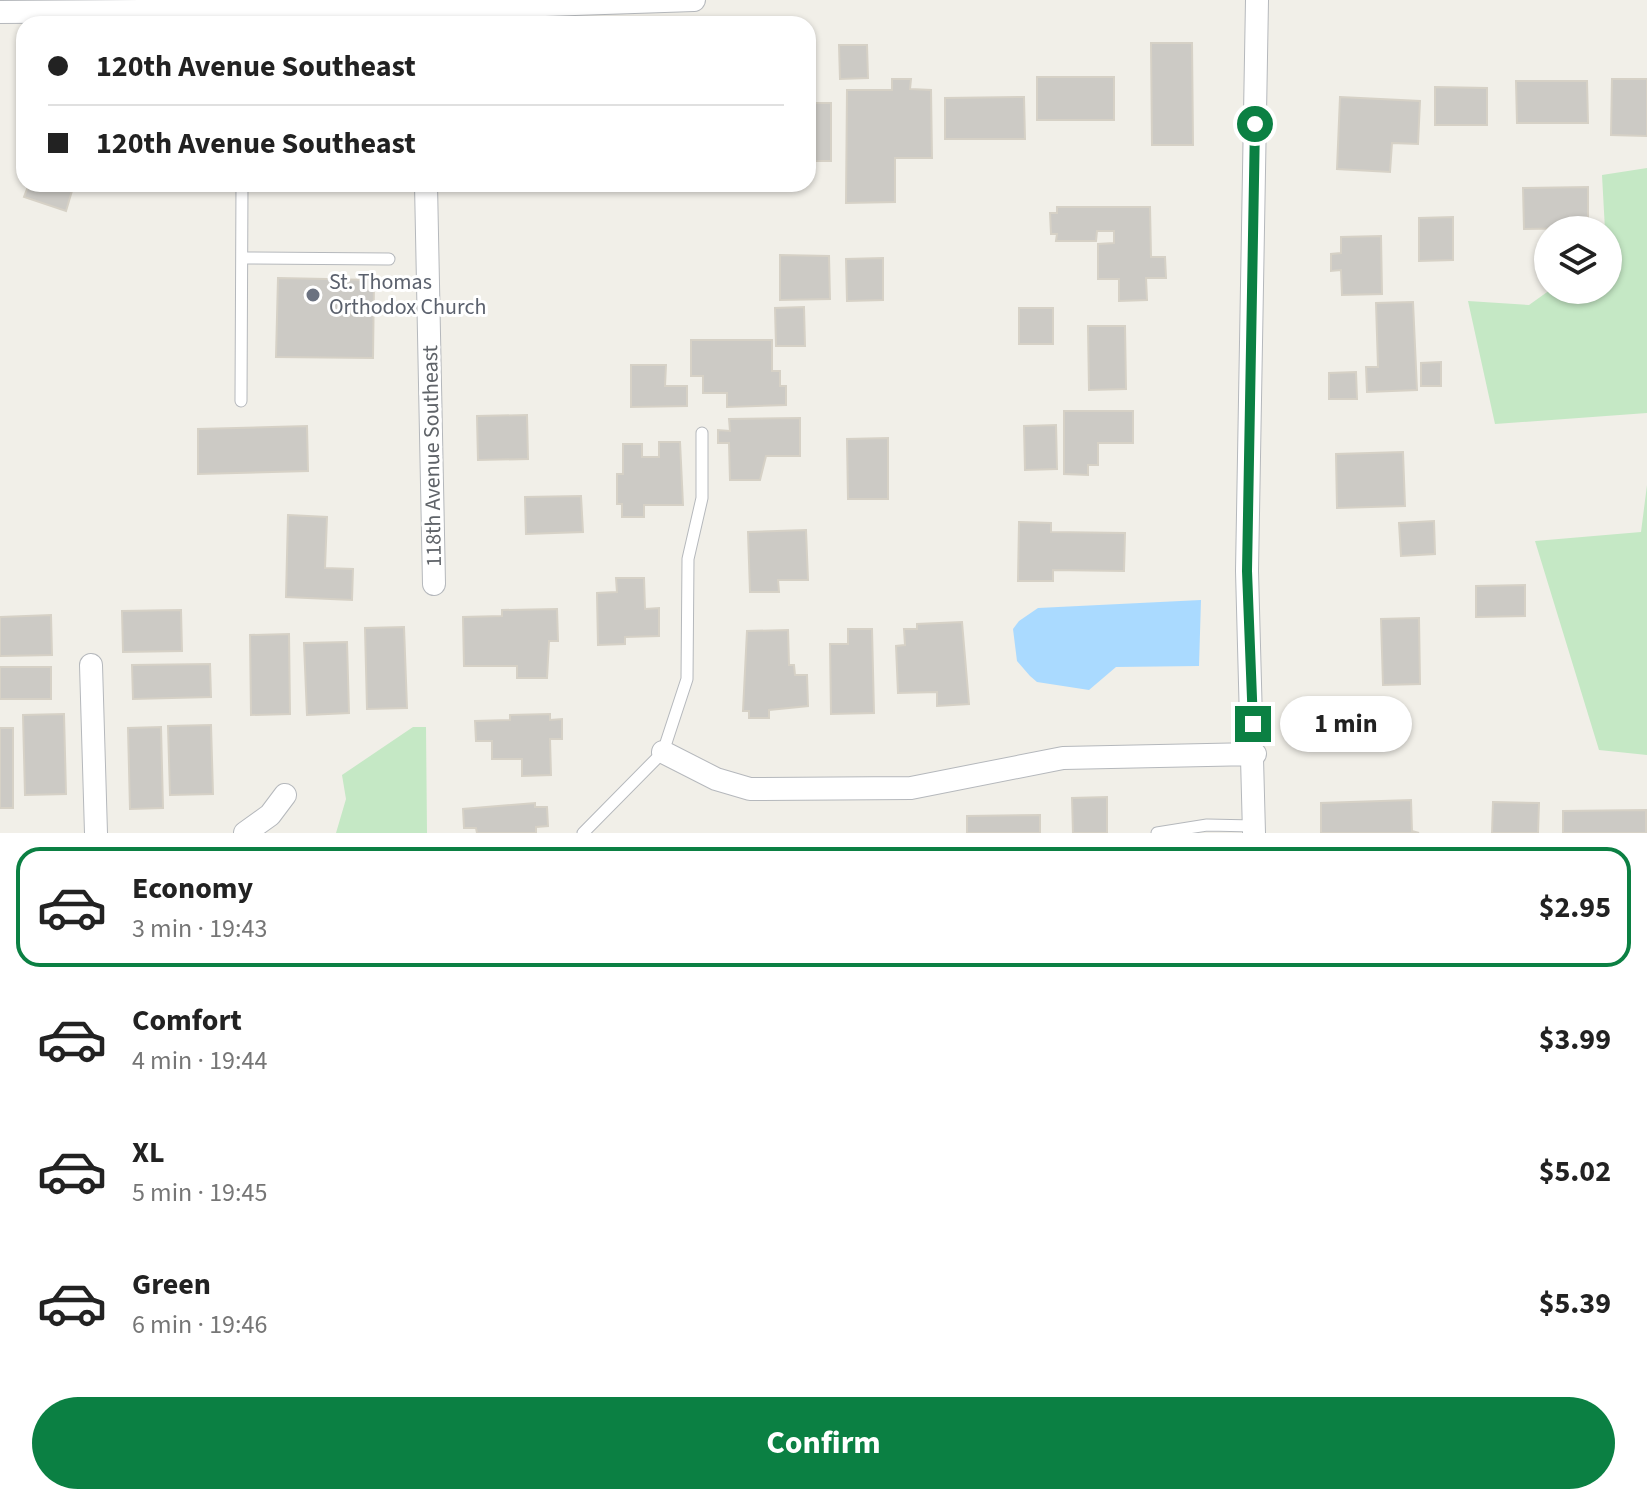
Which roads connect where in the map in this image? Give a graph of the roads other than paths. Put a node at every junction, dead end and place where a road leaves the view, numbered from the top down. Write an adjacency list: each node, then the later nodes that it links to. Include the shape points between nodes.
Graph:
1 (694, 0): 5 (street)
2 (1257, 0): 15 (street, via 1247,571)
3 (0, 12): 4 (street)
4 (194, 16)
5 (422, 16)
6 (242, 192): 8 (lane)
7 (426, 192): 12 (street, 118th Avenue Southeast)
8 (242, 258): 9 (lane); 10 (lane)
9 (389, 259)
10 (241, 401)
11 (702, 433): 14 (lane, via 702,498 688,559 687,679)
12 (434, 584)
13 (91, 665): 18 (street)
14 (663, 752): 15 (street, via 716,779 750,789 911,788 1063,758); 20 (lane)
15 (1255, 754): 17 (street)
16 (285, 795): 19 (street, via 270,815)
17 (1254, 830): 21 (lane, via 1207,825)
18 (96, 833)
19 (245, 833)
20 (583, 833)
21 (1157, 833)

